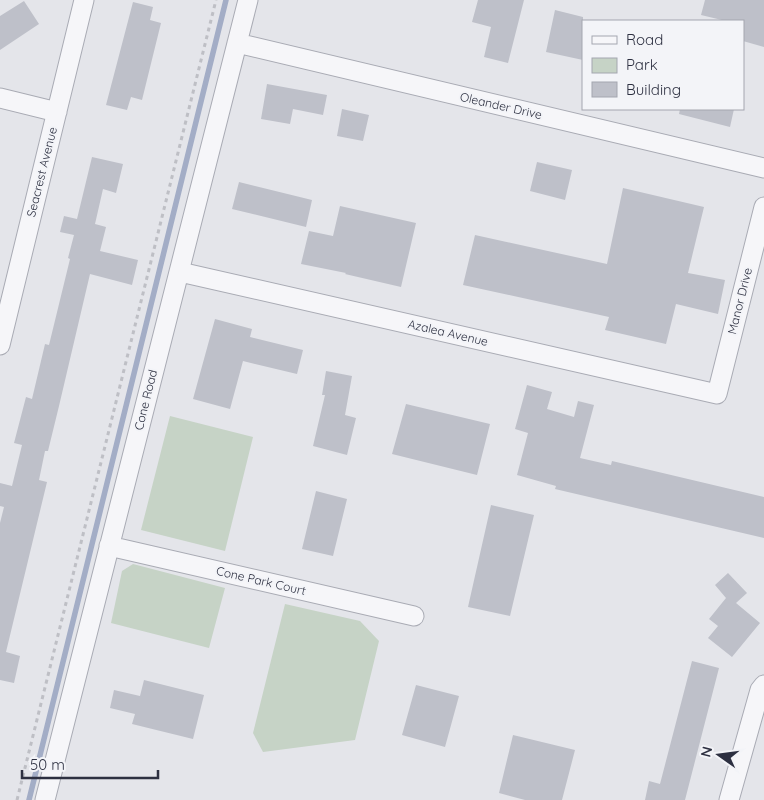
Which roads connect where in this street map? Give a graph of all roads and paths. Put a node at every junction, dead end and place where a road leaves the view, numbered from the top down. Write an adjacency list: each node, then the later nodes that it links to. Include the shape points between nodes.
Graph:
1 (84, 0): 6 (street, Seacrest Avenue)
2 (216, 0): 15 (path)
3 (248, 0): 4 (street, Cone Road)
4 (237, 43): 7 (street, Oleander Drive); 9 (street, Cone Road)
5 (0, 98): 6 (street)
6 (57, 112): 10 (street, Seacrest Avenue)
7 (764, 168)
8 (764, 207): 11 (street, Manor Drive)
9 (180, 272): 11 (street, Azalea Avenue); 12 (street, Cone Road)
10 (0, 345)
11 (717, 394)
12 (109, 546): 13 (street, Cone Park Court); 16 (street, Cone Road)
13 (414, 616)
14 (764, 685): 17 (street)
15 (17, 800)
16 (45, 800)
17 (729, 800)

